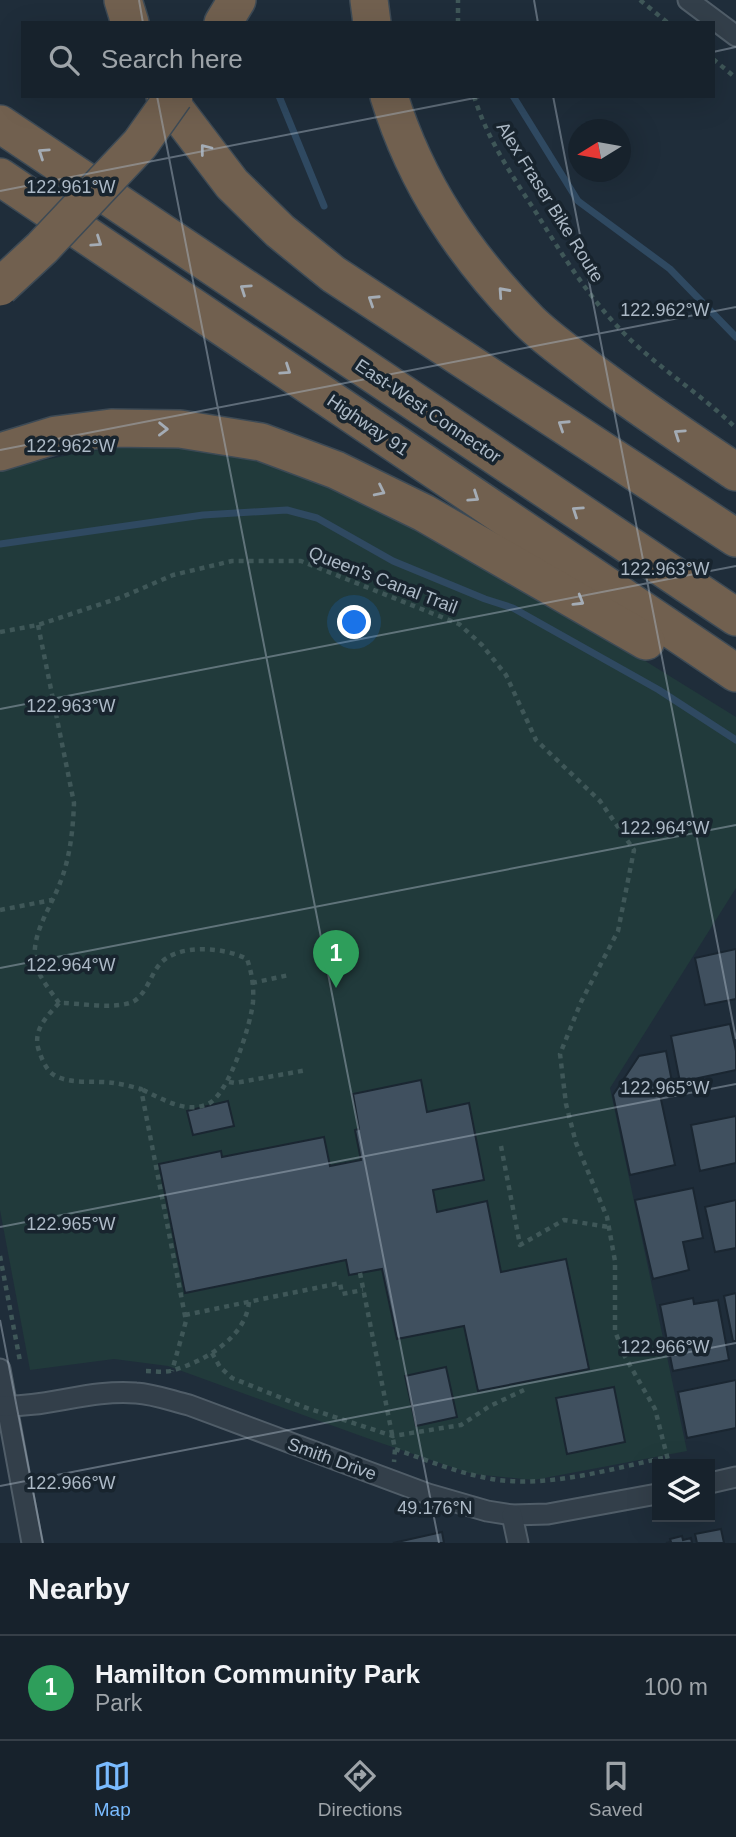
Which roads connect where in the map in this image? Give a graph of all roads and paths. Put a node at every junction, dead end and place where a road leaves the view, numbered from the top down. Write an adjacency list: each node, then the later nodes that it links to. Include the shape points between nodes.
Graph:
1 (123, 0): 7 (highway)
2 (237, 0): 8 (highway)
3 (369, 0): 9 (highway)
4 (458, 0): 10 (path)
5 (640, 0): 11 (path)
6 (688, 0): 12 (street)
7 (129, 21)
8 (224, 21)
9 (372, 21)
10 (458, 21)
11 (666, 21)
12 (736, 36)
13 (715, 61): 14 (path)
14 (736, 78)
15 (167, 98): 25 (highway, one-way to 15, via 333,274 232,184)
16 (173, 98): 21 (highway, bridge, via 139,144)
17 (390, 98): 24 (highway, one-way to 17, via 634,405 531,322 457,238 422,177)
18 (475, 98): 22 (path, Alex Fraser Bike Route, via 488,134 601,308 629,338)
19 (0, 124): 26 (highway, East-West Connector, one-way to 19)
20 (0, 177): 29 (highway, Highway 91, one-way to 29)
21 (0, 287)
22 (736, 428)
23 (0, 452): 30 (highway, one-way to 30, via 56,435 111,428 180,429 261,442 336,470 424,513)
24 (736, 472)
25 (736, 538)
26 (736, 617)
27 (38, 625): 28 (path, Queen's Canal Trail); 31 (path, via 74,803 69,851); 40 (path, Queen's Canal Trail, via 173,575 232,561 301,561 458,624 482,645 506,675 536,740 600,801 634,850 618,931 560,1054 576,1143)
28 (0, 632)
29 (736, 674)
30 (736, 694)
31 (52, 900): 32 (path); 35 (path, via 35,952 37,969)
32 (0, 910)
33 (289, 975): 34 (path)
34 (253, 984): 35 (path, via 247,959 236,953 195,950 161,962 132,1003); 37 (path, via 253,1006)
35 (59, 1003): 38 (path, via 38,1032 43,1063 54,1074 69,1079)
36 (307, 1070): 37 (path)
37 (228, 1082): 38 (path, via 210,1103 184,1108)
38 (141, 1090): 45 (path)
39 (501, 1146): 40 (path, via 520,1245 564,1220)
40 (609, 1227): 55 (path, Queen's Canal Trail, via 615,1261 615,1331 655,1409)
41 (0, 1256): 47 (path)
42 (360, 1273): 43 (path)
43 (363, 1290): 44 (path, via 342,1294 340,1283); 53 (path)
44 (249, 1302): 45 (path); 46 (path, via 248,1315)
45 (185, 1315): 50 (path)
46 (212, 1353): 50 (path); 53 (path, via 232,1378)
47 (22, 1368)
48 (0, 1369): 52 (street)
49 (142, 1371): 50 (path)
50 (172, 1371)
51 (524, 1390): 53 (path, via 461,1425)
52 (4, 1406): 60 (street, Smith Drive, via 117,1393 152,1396 189,1405 428,1494); 61 (street)
53 (393, 1436): 54 (path)
54 (396, 1448): 55 (path, via 446,1467 533,1481); 56 (path)
55 (668, 1457)
56 (394, 1463)
57 (736, 1477): 58 (street)
58 (715, 1482)
59 (652, 1495): 60 (street, Smith Drive, via 548,1514)
60 (512, 1515): 62 (street)
61 (32, 1543)
62 (518, 1543)

